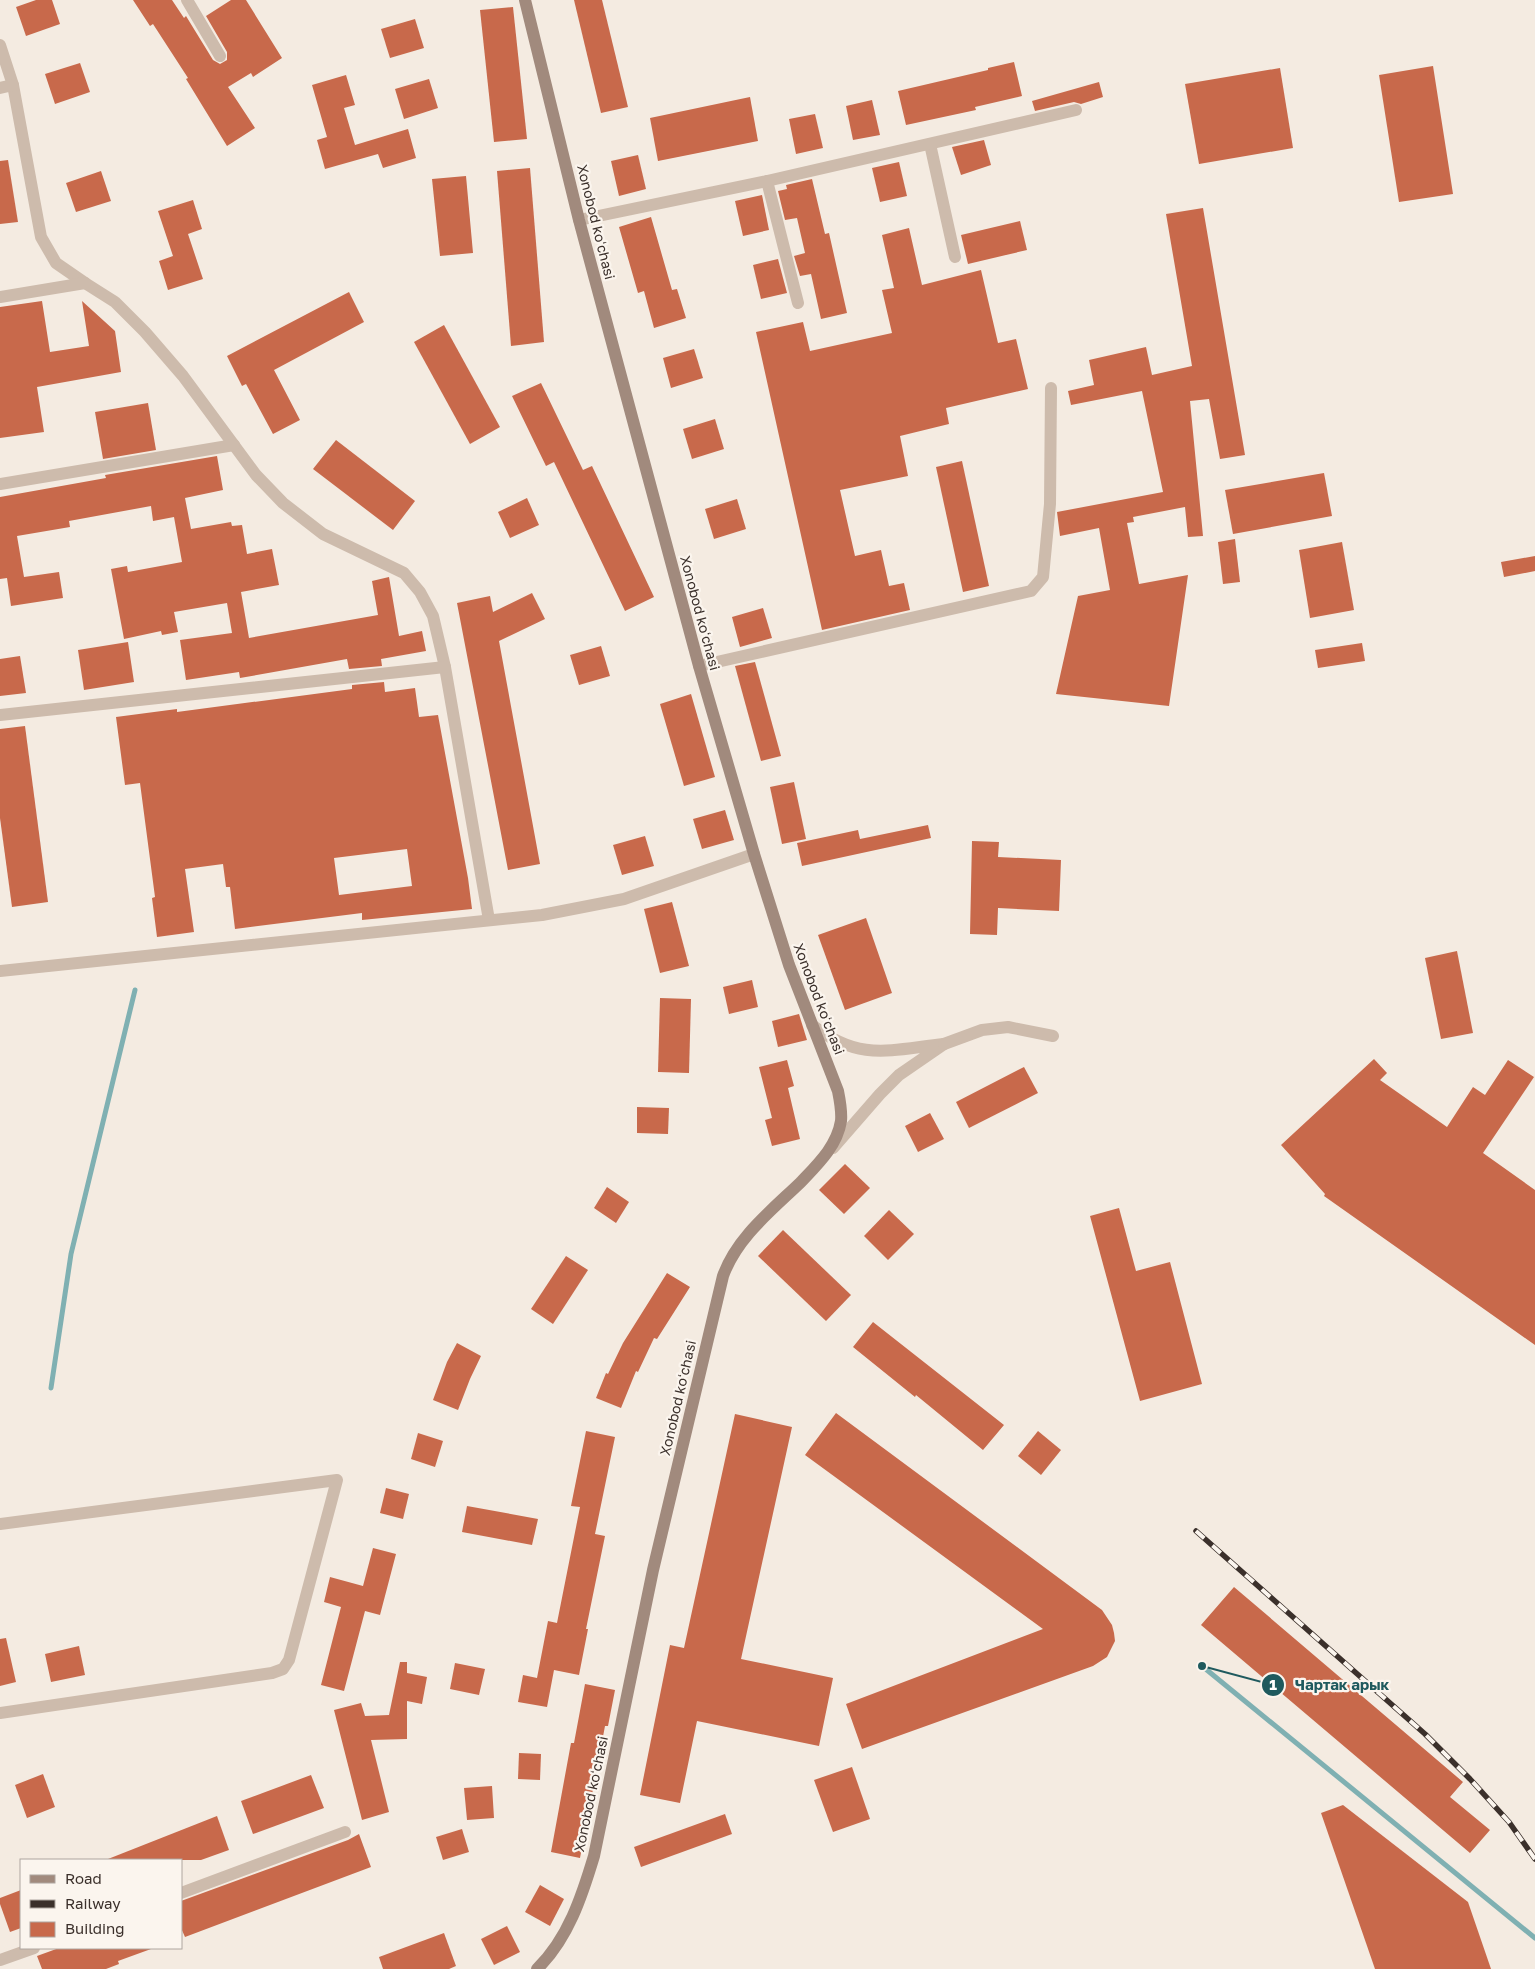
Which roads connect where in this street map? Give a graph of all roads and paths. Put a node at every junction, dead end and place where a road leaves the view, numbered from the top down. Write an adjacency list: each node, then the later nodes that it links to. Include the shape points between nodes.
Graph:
1 (187, 0): 4 (street)
2 (525, 0): 9 (main road, Xonobod koʻchasi)
3 (0, 44): 5 (street)
4 (220, 56)
5 (6, 86): 11 (street, via 41,237 56,262)
6 (1076, 110): 7 (street)
7 (930, 144): 8 (street); 10 (street)
8 (767, 182): 9 (street); 13 (street)
9 (580, 220): 17 (main road, Xonobod koʻchasi)
10 (955, 257)
11 (85, 283): 12 (street); 15 (street, via 115,302 145,332 183,376)
12 (0, 297)
13 (798, 303)
14 (1051, 388): 17 (street, via 1050,504 1043,577 1031,591)
15 (234, 445): 16 (street); 18 (street, via 256,475 283,503 323,534 404,573 420,592 433,616)
16 (0, 484)
17 (699, 666): 20 (main road, Xonobod koʻchasi)
18 (444, 667): 19 (street); 21 (street)
19 (0, 715)
20 (754, 854): 21 (street, via 624,899 542,916); 23 (main road, Xonobod koʻchasi, via 789,965)
21 (489, 920): 22 (street)
22 (0, 971)
23 (812, 1025): 25 (street, via 841,1044 858,1049 875,1051); 26 (main road, Xonobod koʻchasi, via 838,1090 842,1111 838,1132)
24 (1052, 1036): 25 (street, via 1008,1027 982,1030)
25 (944, 1044): 26 (street, via 899,1075)
26 (822, 1159): 33 (main road, Xonobod koʻchasi, via 743,1241 727,1263 653,1570 594,1856 571,1921)
27 (0, 1524): 28 (street, via 337,1480 289,1660 283,1669 261,1675)
28 (0, 1713)
29 (345, 1832): 30 (street)
30 (182, 1893)
31 (31, 1949): 32 (street)
32 (0, 1960)
33 (537, 1969)

